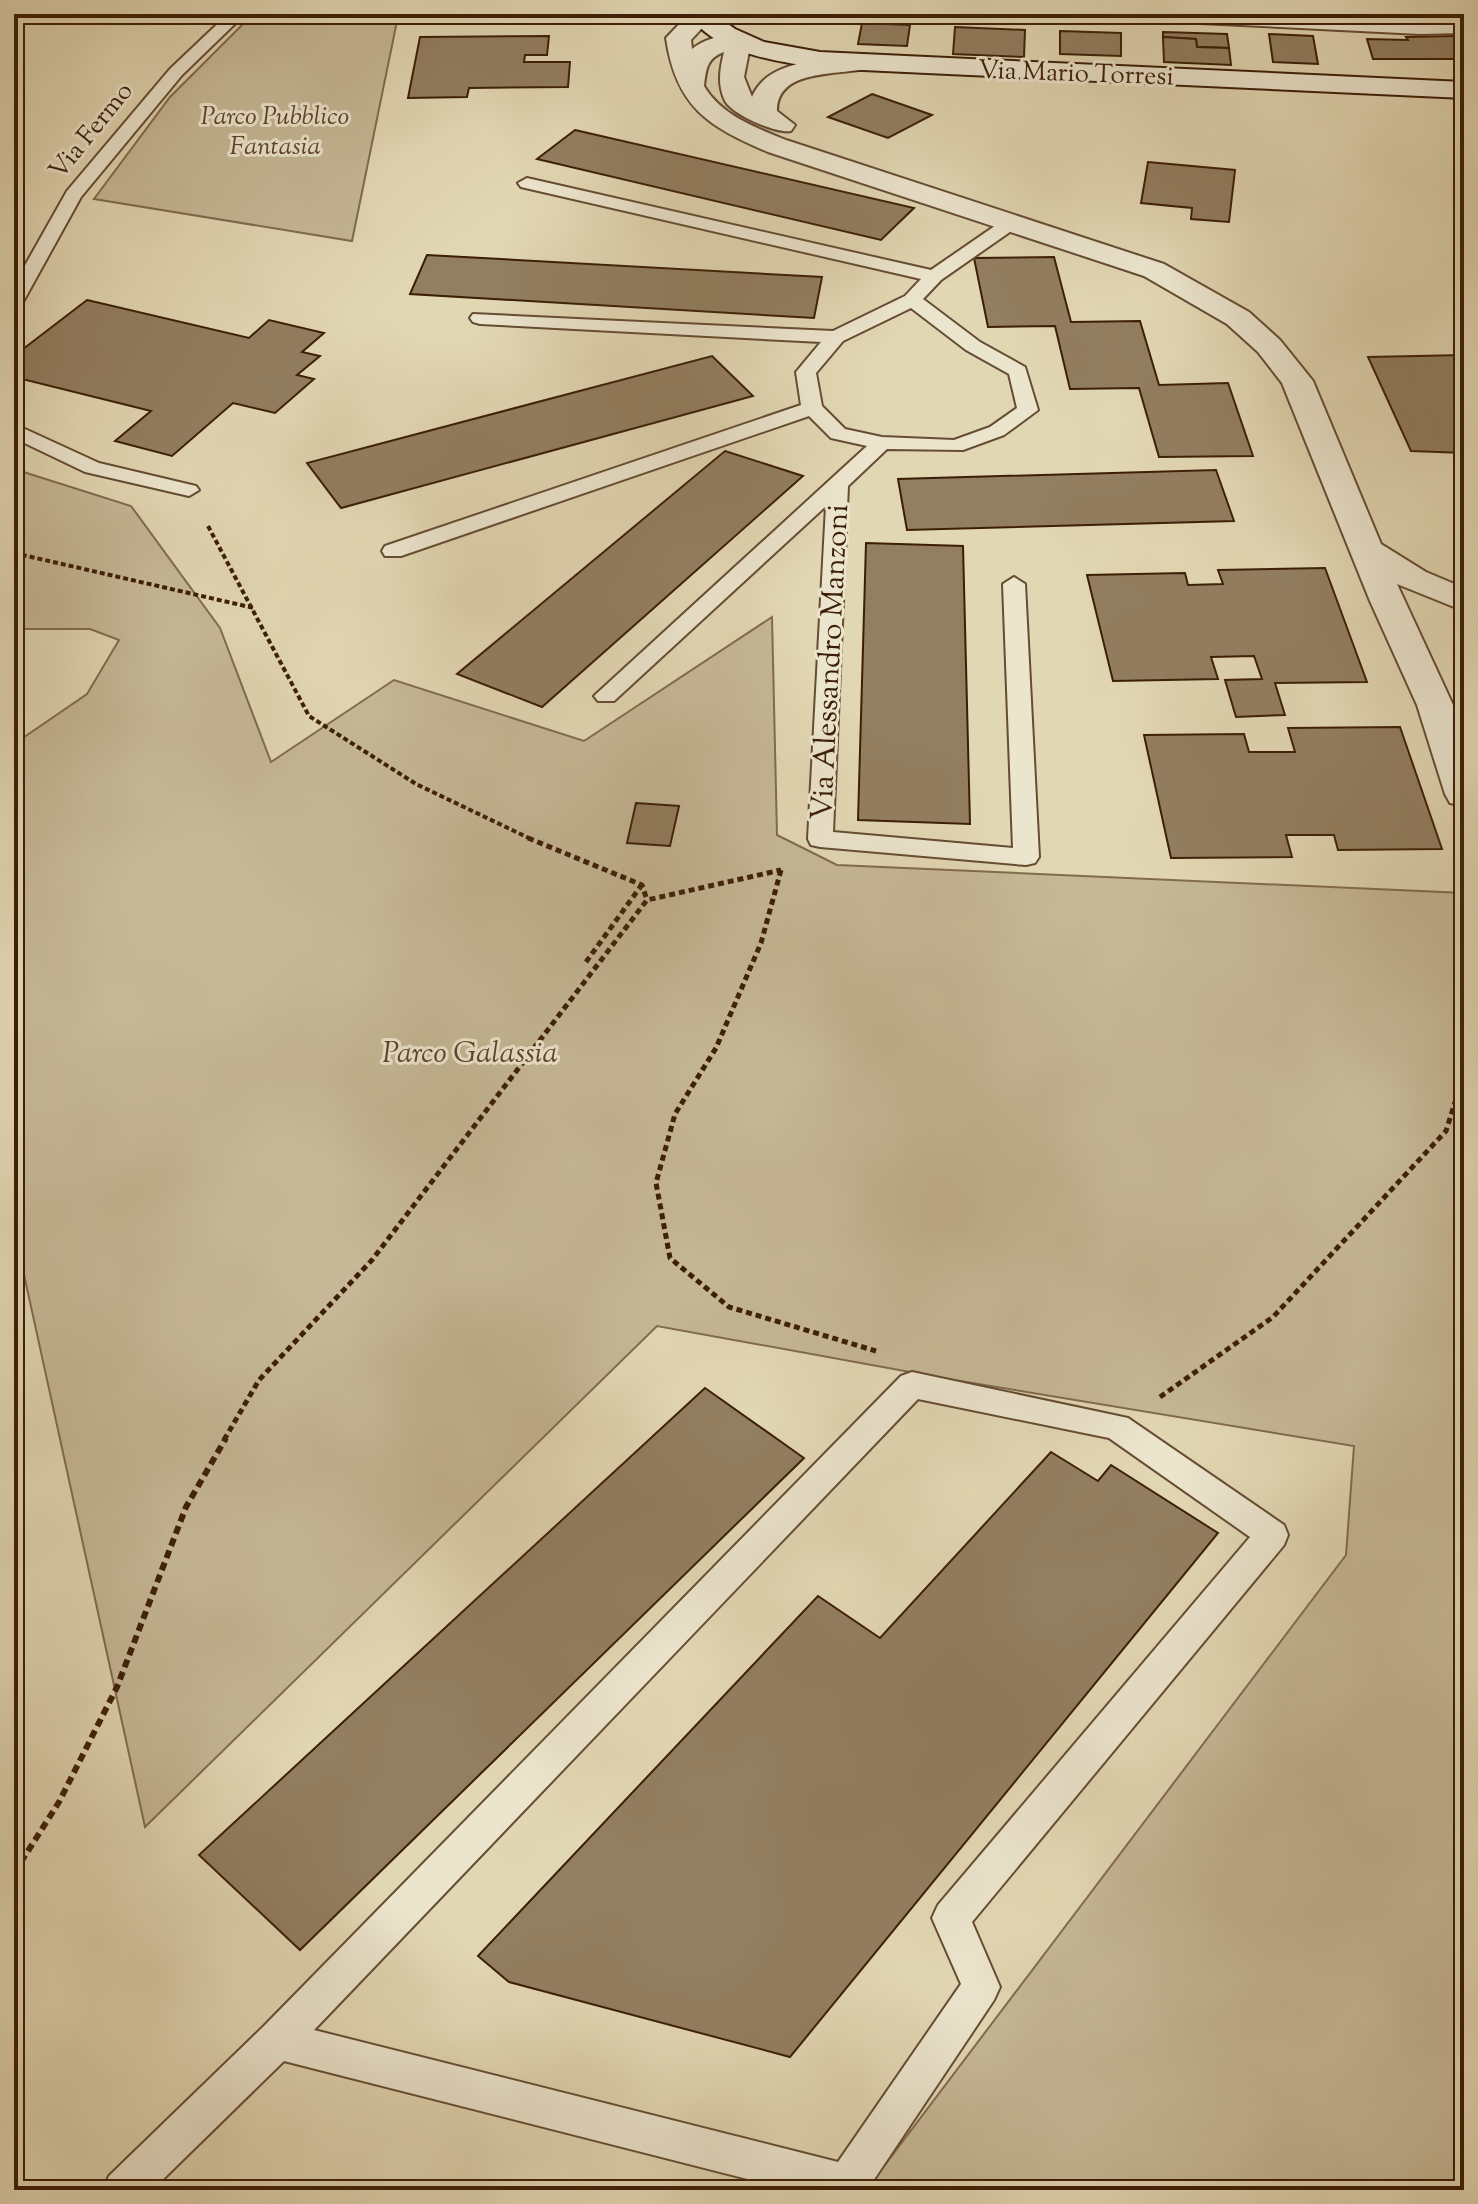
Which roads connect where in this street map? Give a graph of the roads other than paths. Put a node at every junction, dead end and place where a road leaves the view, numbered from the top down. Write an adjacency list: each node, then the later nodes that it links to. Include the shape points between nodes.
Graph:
1 (237, 14): 16 (lane, Via Fermo, via 176,72 73,195)
2 (401, 14): 4 (street)
3 (700, 15): 7 (street, Via Mario Torresi); 9 (street, via 678,38)
4 (639, 16)
5 (751, 16): 6 (street, via 1180,15)
6 (1464, 26)
7 (739, 41): 8 (street, Via Mario Torresi, via 782,55); 9 (street, via 700,54); 11 (street, via 731,77 738,100)
8 (860, 63): 10 (street, Via Mario Torresi); 11 (street, via 780,79 769,87)
9 (691, 87): 13 (street, via 704,107 734,129)
10 (1464, 90)
11 (764, 116): 13 (street, via 973,195)
12 (527, 183): 14 (lane)
13 (1011, 223): 14 (lane); 25 (street, via 1154,270 1238,318 1269,346 1297,381)
14 (934, 276): 15 (lane)
15 (912, 300): 18 (lane); 21 (lane, via 973,346 1018,371 1028,410 997,431 956,446)
16 (14, 302)
17 (480, 318): 18 (lane)
18 (836, 337): 19 (lane, via 806,372)
19 (812, 408): 21 (lane, via 838,434); 24 (lane)
20 (14, 430): 23 (lane, via 92,468)
21 (882, 443): 22 (lane, Via Alessandro Manzoni)
22 (838, 484): 26 (lane, Via Alessandro Manzoni, via 820,839 1026,857); 28 (lane, Via Alessandro Manzoni)
23 (189, 490)
24 (393, 551)
25 (1368, 551): 27 (street); 29 (street, via 1435,705)
26 (1014, 584)
27 (1464, 601)
28 (606, 696)
29 (1464, 794)
30 (278, 2040): 30 (lane, via 912,1385 1117,1427 1272,1535 951,1918 981,1987 847,2184); 31 (lane)
31 (123, 2190)

